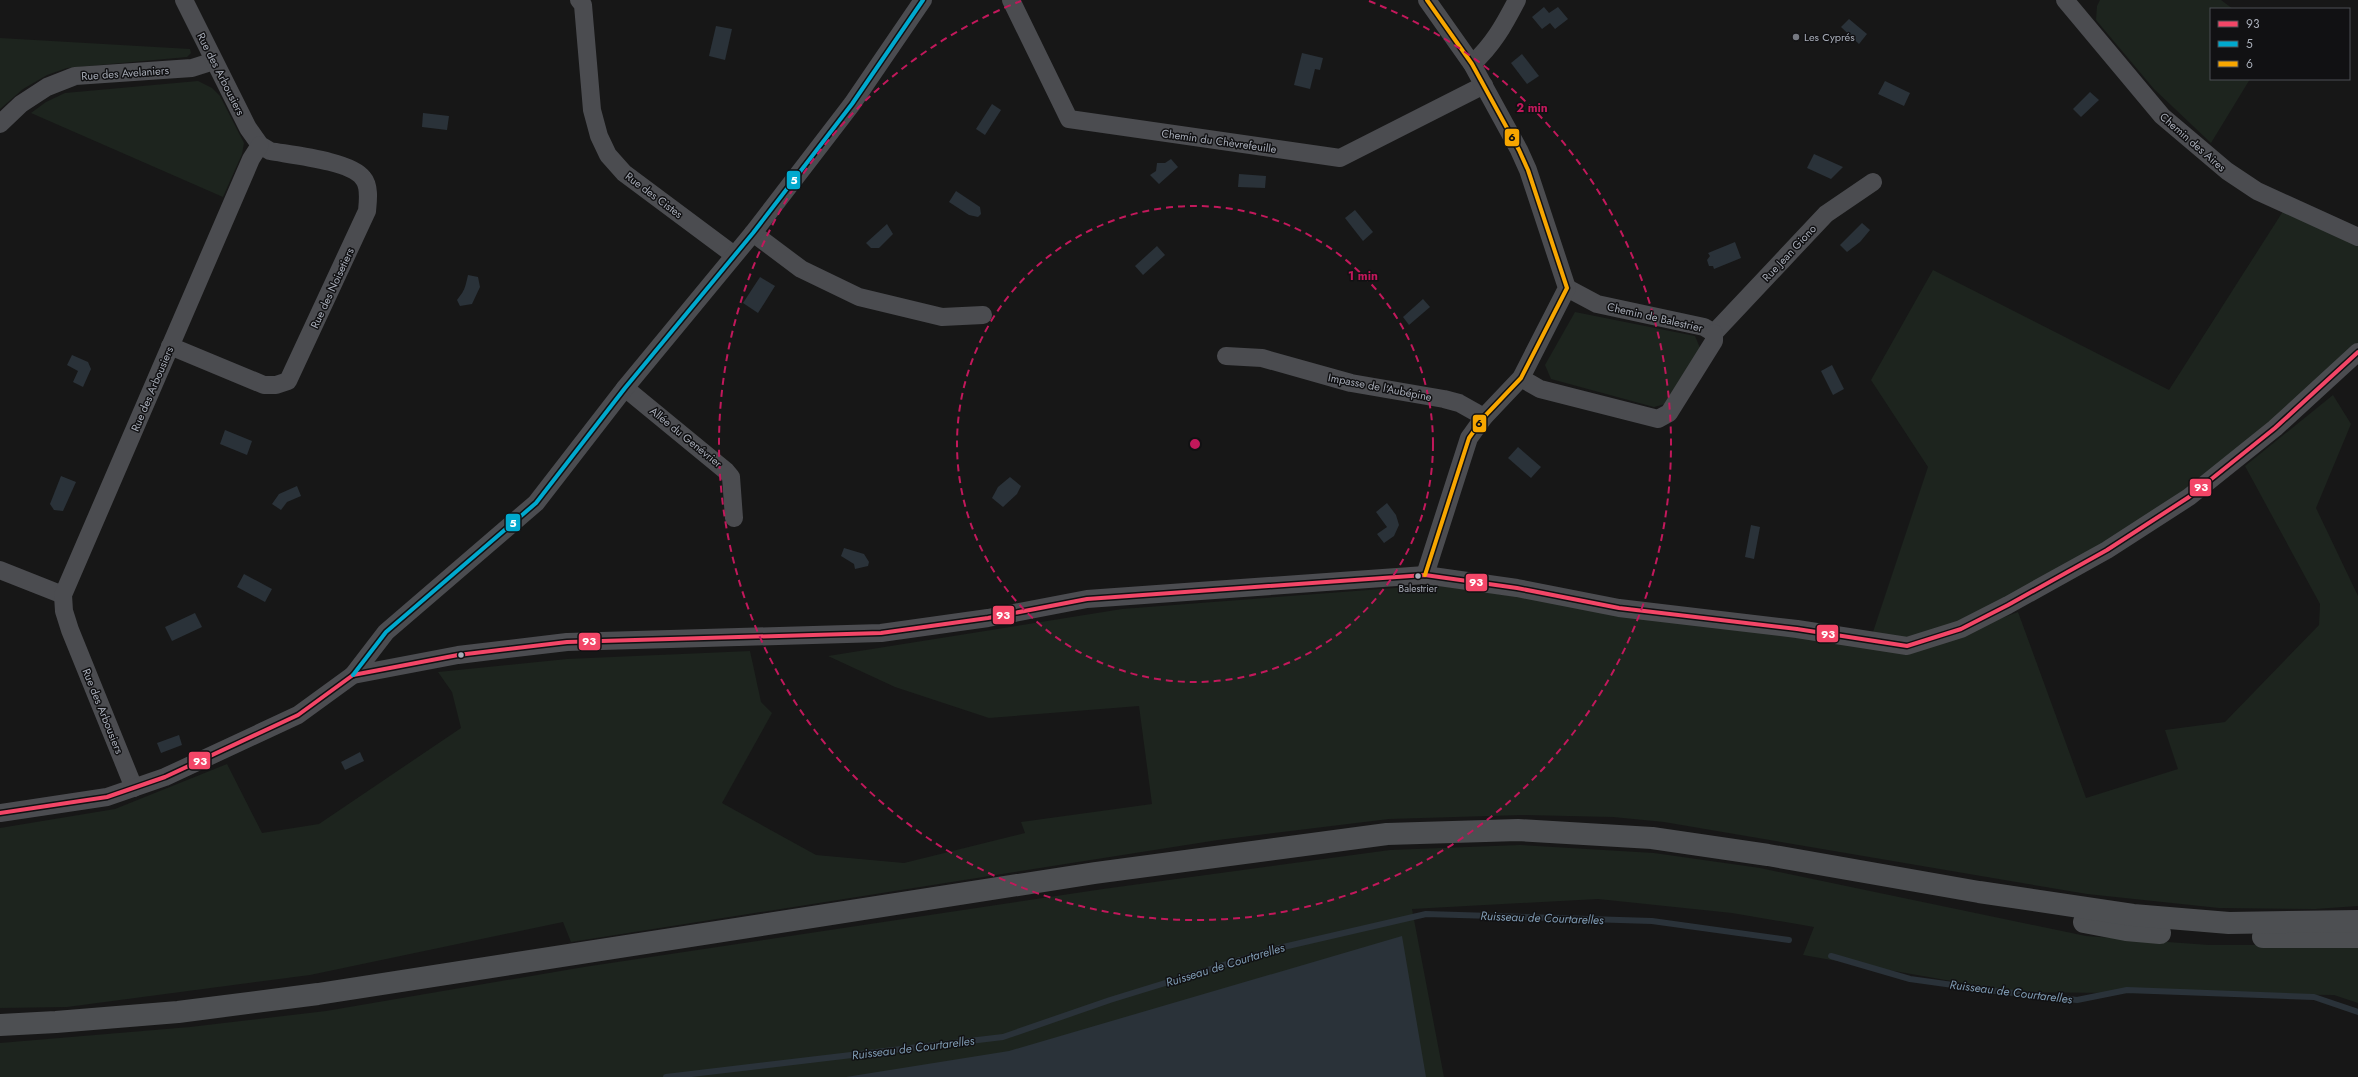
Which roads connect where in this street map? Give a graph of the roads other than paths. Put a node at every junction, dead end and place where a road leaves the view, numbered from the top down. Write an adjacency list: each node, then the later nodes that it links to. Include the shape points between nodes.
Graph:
1 (184, 0): 8 (street, Rue des Arbousiers)
2 (578, 0): 16 (street, Rue des Cistes, via 583,5 592,110 599,136 608,155 624,173)
3 (923, 0): 14 (street, via 852,104)
4 (1011, 0): 10 (street, Chemin du Chèvrefeuille, via 1069,119 1340,158)
5 (1427, 0): 9 (street)
6 (1517, 0): 9 (street, via 1499,34)
7 (2069, 2): 15 (street, Chemin des Aires, via 2162,116 2227,171 2257,191)
8 (214, 61): 11 (street, Rue des Avelaniers, via 192,68 75,76 47,87 21,104); 12 (street, Rue des Arbousiers, via 248,128)
9 (1472, 64): 10 (street)
10 (1484, 85): 17 (street, via 1528,170)
11 (0, 124)
12 (260, 145): 20 (street, Rue des Arbousiers, via 251,159); 20 (street, Rue des Noisetiers, via 270,151 351,167 364,178 368,192 368,211 288,381 264,385)
13 (1872, 182): 19 (street, Rue Jean Giono, via 1826,214)
14 (753, 233): 16 (street); 18 (street, via 801,269 859,297 942,317)
15 (2358, 237)
16 (734, 255): 25 (street)
17 (1567, 288): 19 (street, Chemin de Balestrier, via 1597,304 1704,327); 24 (street)
18 (983, 314)
19 (1714, 333): 24 (street, Chemin de Balestrier, via 1714,341 1669,413 1658,419 1540,389)
20 (170, 346): 30 (street, Rue des Arbousiers)
21 (2358, 352): 23 (street)
22 (1226, 356): 26 (street, Impasse de l'Aubépine, via 1262,358 1351,383 1444,399 1459,403)
23 (2349, 367): 29 (street, via 2189,497 2107,550 1961,629 1907,646 1797,629 1619,608 1517,588)
24 (1521, 378): 26 (street)
25 (626, 388): 27 (street, Allée du Genévrier, via 731,477); 31 (street, via 536,503 386,632)
26 (1484, 417): 29 (street, via 1469,438)
27 (734, 518)
28 (0, 570): 30 (street)
29 (1425, 575): 31 (street, via 1087,599 988,618 881,634 567,642 452,656)
30 (63, 595): 32 (street, Rue des Arbousiers, via 64,611 70,630)
31 (353, 675): 32 (street, via 298,716 165,778)
32 (134, 788): 33 (street, via 107,796)
33 (0, 813)
34 (1979, 892): 35 (main road, via 2184,920 2229,923); 36 (main road, via 2076,921 2126,930 2304,939); 37 (main road, via 1776,856 1652,838 1518,830 1386,834 1095,874 318,994 178,1012)
35 (2358, 921)
36 (2358, 937)
37 (0, 1025)

